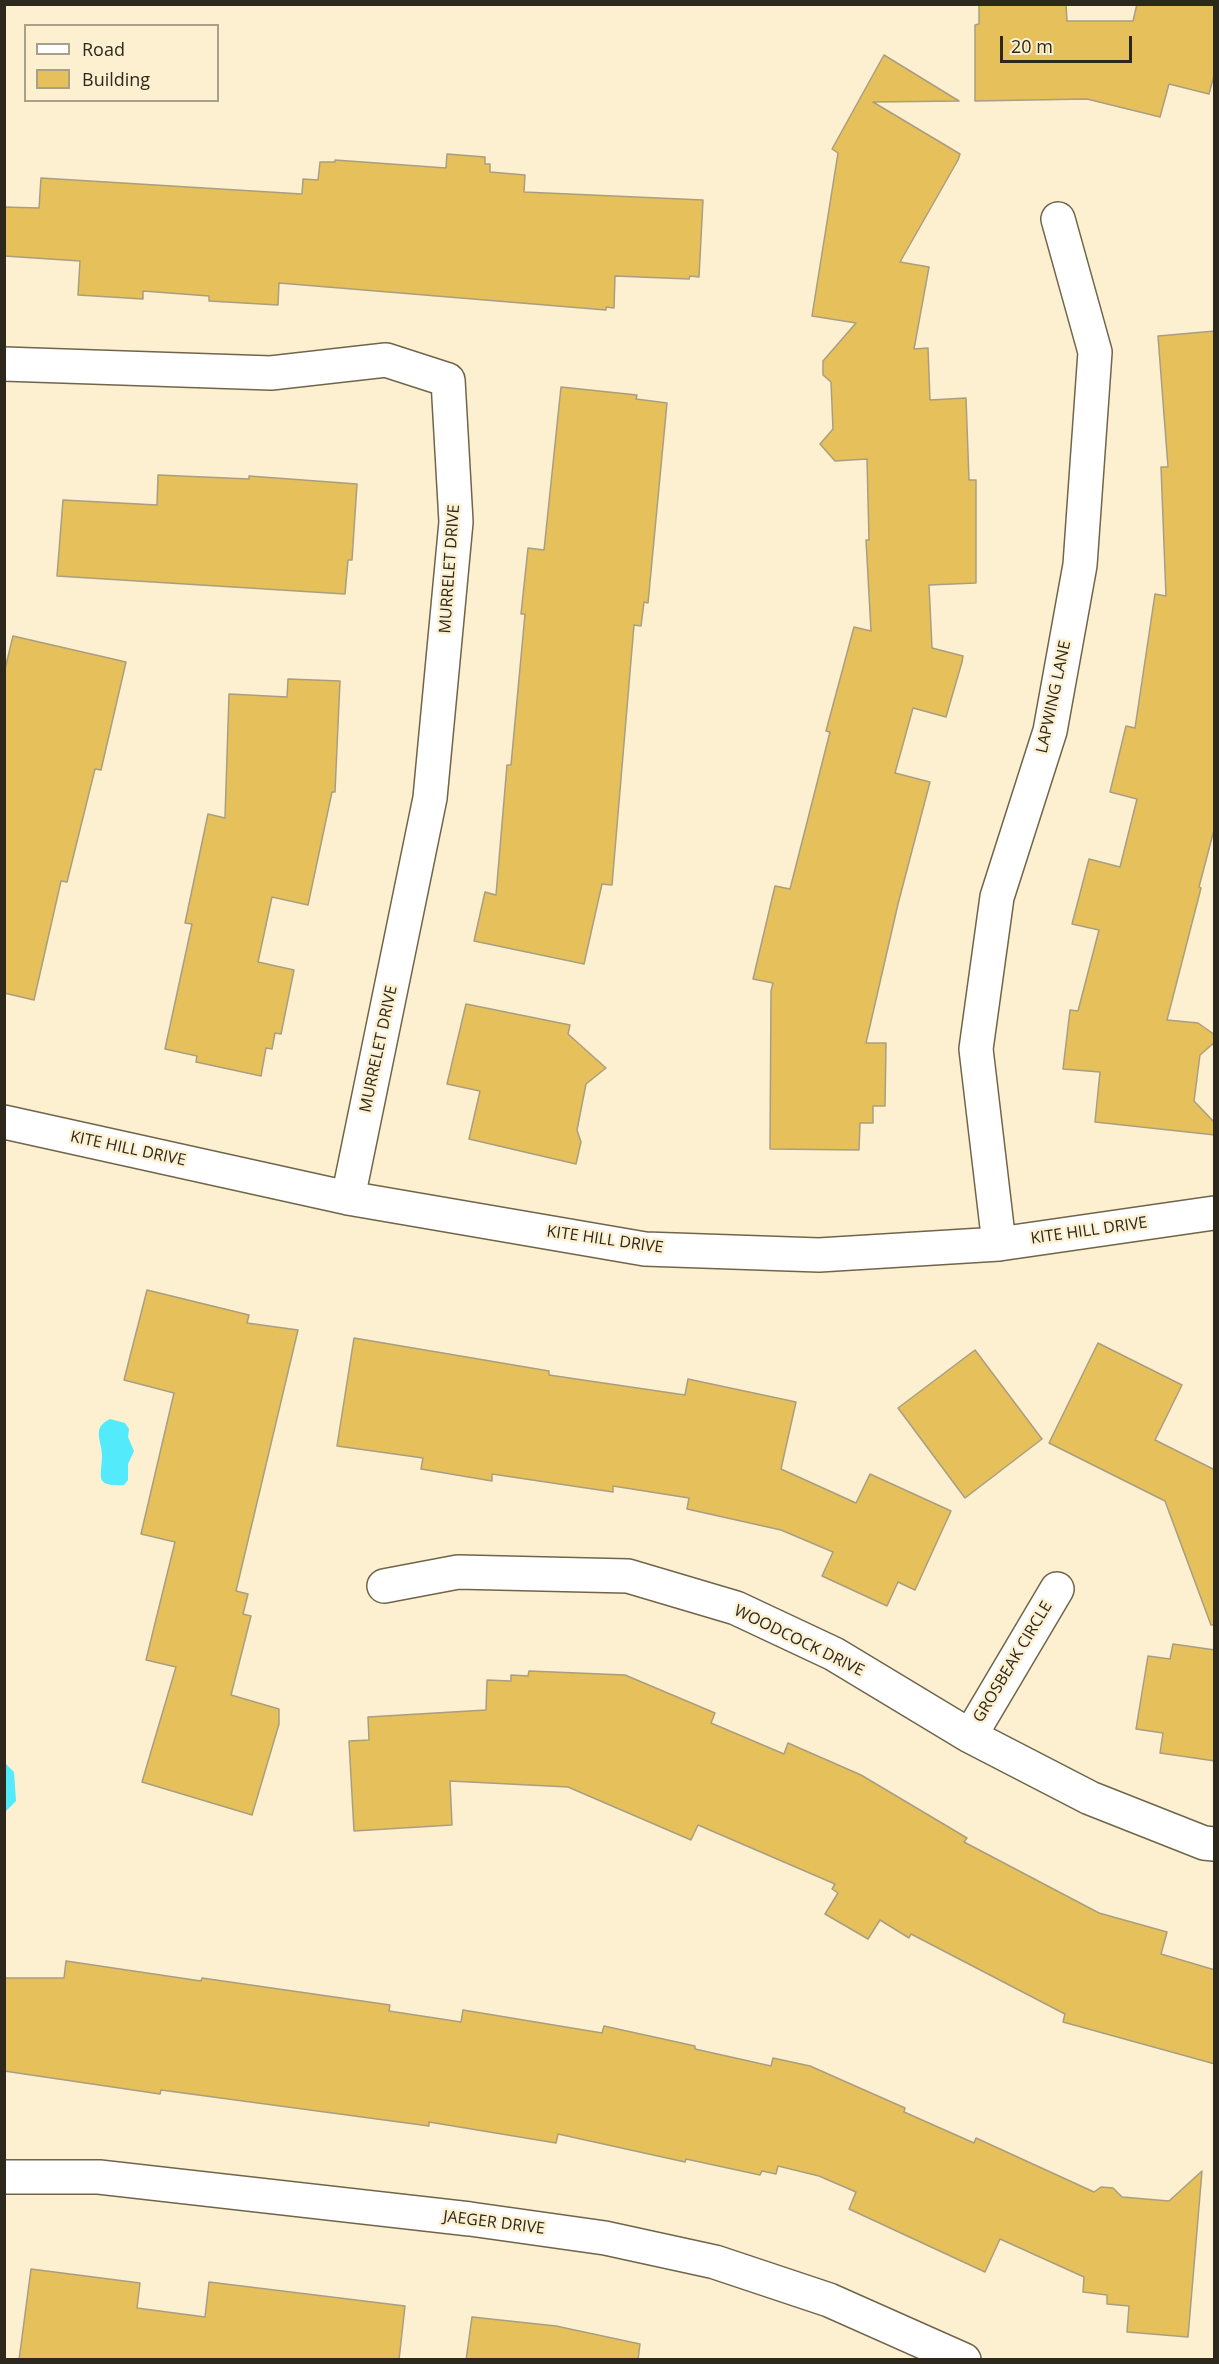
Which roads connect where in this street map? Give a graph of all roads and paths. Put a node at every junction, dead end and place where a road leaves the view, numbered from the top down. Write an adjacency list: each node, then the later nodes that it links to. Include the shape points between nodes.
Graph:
1 (1058, 219): 6 (street, LAPWING LANE, via 1095,352 1080,565 1050,731 997,897 976,1049)
2 (4, 364): 4 (street, MURRELET DRIVE, via 271,374 386,360 448,380 456,522 430,798)
3 (4, 1122): 4 (street, KITE HILL DRIVE)
4 (348, 1198): 6 (street, KITE HILL DRIVE, via 645,1249 819,1255)
5 (1215, 1213): 6 (street, KITE HILL DRIVE)
6 (999, 1244)
7 (384, 1586): 9 (street, WOODCOCK DRIVE, via 458,1572 628,1576 736,1608 834,1654)
8 (1057, 1589): 9 (street, GROSBEAK CIRCLE)
9 (970, 1736): 10 (street, WOODCOCK DRIVE, via 1090,1798)
10 (1215, 1844)
11 (4, 2177): 12 (street, JAEGER DRIVE, via 99,2177 605,2238 715,2262 818,2297)
12 (964, 2360)

